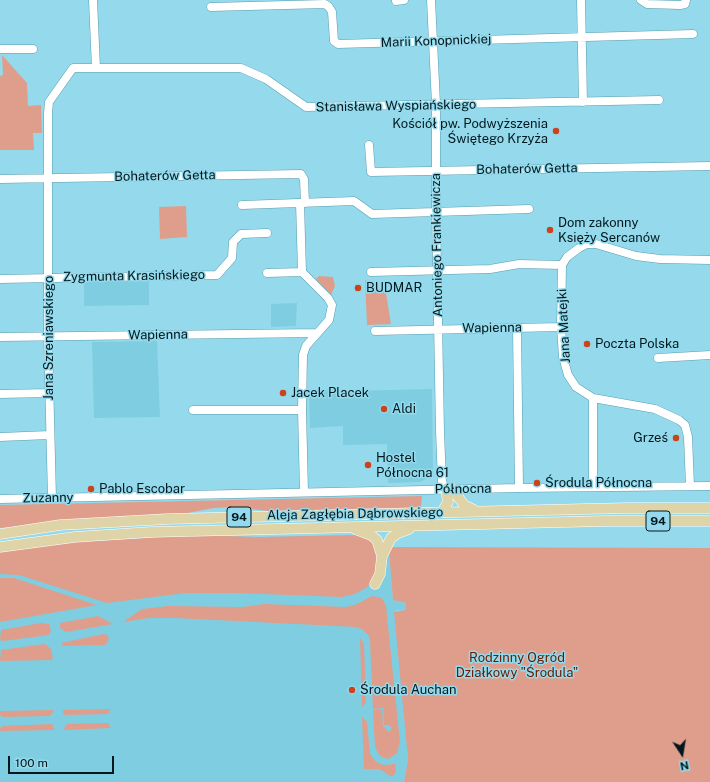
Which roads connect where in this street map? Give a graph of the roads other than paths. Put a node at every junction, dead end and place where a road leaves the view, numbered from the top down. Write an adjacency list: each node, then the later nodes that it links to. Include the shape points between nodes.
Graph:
1 (93, 0): 12 (street)
2 (428, 0): 9 (street, Antoniego Frankiewicza)
3 (581, 0): 8 (street)
4 (641, 0): 5 (street, via 646,4 680,5 685,4)
5 (686, 0)
6 (211, 7): 9 (street, Marii Konopnickiej, via 324,4 332,12 334,41 338,44)
7 (692, 34): 8 (street, Marii Konopnickiej)
8 (582, 37): 9 (street, Marii Konopnickiej); 14 (street)
9 (433, 41): 15 (street, Antoniego Frankiewicza)
10 (0, 49): 11 (street)
11 (33, 49)
12 (96, 68): 15 (street, Stanisława Wyspiańskiego, via 241,68 266,79 306,108); 20 (street, Stanisława Wyspiańskiego, via 73,68 49,102)
13 (659, 100): 14 (street, Stanisława Wyspiańskiego)
14 (583, 102): 15 (street, Stanisława Wyspiańskiego)
15 (436, 104): 18 (street, Antoniego Frankiewicza)
16 (369, 145): 18 (street, Bohaterów Getta, via 371,172)
17 (710, 166): 18 (street, Bohaterów Getta)
18 (436, 171): 24 (street, Antoniego Frankiewicza)
19 (0, 179): 20 (street, Bohaterów Getta)
20 (47, 179): 21 (street, Bohaterów Getta, via 301,174 304,179); 32 (street, Jana Szreniawskiego)
21 (302, 203): 22 (street); 24 (street, via 354,201 372,214); 29 (street)
22 (242, 205)
23 (529, 210): 24 (street)
24 (436, 211): 28 (street, Antoniego Frankiewicza)
25 (267, 233): 32 (street, Zygmunta Krasińskiego, via 240,234 233,242 232,258 217,275)
26 (710, 260): 27 (street, via 636,256 596,244 587,244 567,257)
27 (562, 265): 28 (street, via 519,264 490,270); 34 (street, Jana Matejki)
28 (438, 271): 30 (street); 36 (street, Antoniego Frankiewicza)
29 (302, 272): 31 (street); 38 (street, via 328,298 332,306 329,320)
30 (371, 272)
31 (267, 273)
32 (48, 277): 33 (street, Zygmunta Krasińskiego); 40 (street, Jana Szreniawskiego)
33 (0, 279)
34 (562, 327): 35 (street, Wapienna); 45 (street, Jana Matejki, via 563,356 568,375 576,387)
35 (517, 328): 36 (street, Wapienna); 53 (street)
36 (439, 330): 37 (street, Wapienna); 54 (street, Antoniego Frankiewicza, via 442,482)
37 (375, 331)
38 (317, 332): 40 (street, Wapienna); 47 (street, via 306,346 303,355)
39 (0, 337): 40 (street, Wapienna)
40 (48, 337): 43 (street, Jana Szreniawskiego)
41 (710, 355): 42 (street)
42 (658, 358)
43 (49, 393): 44 (street); 48 (street, Jana Szreniawskiego)
44 (0, 394)
45 (593, 398): 50 (street, Jana Matejki, via 654,409 679,420 687,431); 52 (street)
46 (193, 410): 47 (street)
47 (302, 410): 55 (street)
48 (49, 435): 49 (street); 57 (street, Jana Szreniawskiego)
49 (0, 437)
50 (690, 486): 51 (street, Północna); 52 (street, Północna)
51 (710, 486)
52 (593, 487): 53 (street, Północna)
53 (519, 488): 54 (street, Północna)
54 (449, 489): 55 (street, Północna); 60 (main road, via 464,505); 61 (main road, via 448,502)
55 (304, 492): 56 (street, Północna)
56 (217, 494): 57 (street, Zuzanny)
57 (52, 498): 58 (street, Zuzanny)
58 (0, 499)
59 (710, 508): 60 (main road, Aleja Zagłębia Dąbrowskiego / 94)
60 (478, 511): 61 (main road, Aleja Zagłębia Dąbrowskiego / 94)
61 (442, 512): 65 (main road, Aleja Zagłębia Dąbrowskiego / 94, via 108,522 60,525)
62 (710, 521): 63 (main road, Aleja Zagłębia Dąbrowskiego / 94)
63 (417, 526): 64 (main road, Aleja Zagłębia Dąbrowskiego / 94); 67 (main road, via 398,532 391,538)
64 (349, 528): 66 (main road, Aleja Zagłębia Dąbrowskiego / 94, via 111,534); 67 (main road, via 371,535 377,540)
65 (0, 534)
66 (0, 547)
67 (382, 556): 68 (main road, via 380,574)
68 (375, 584)

